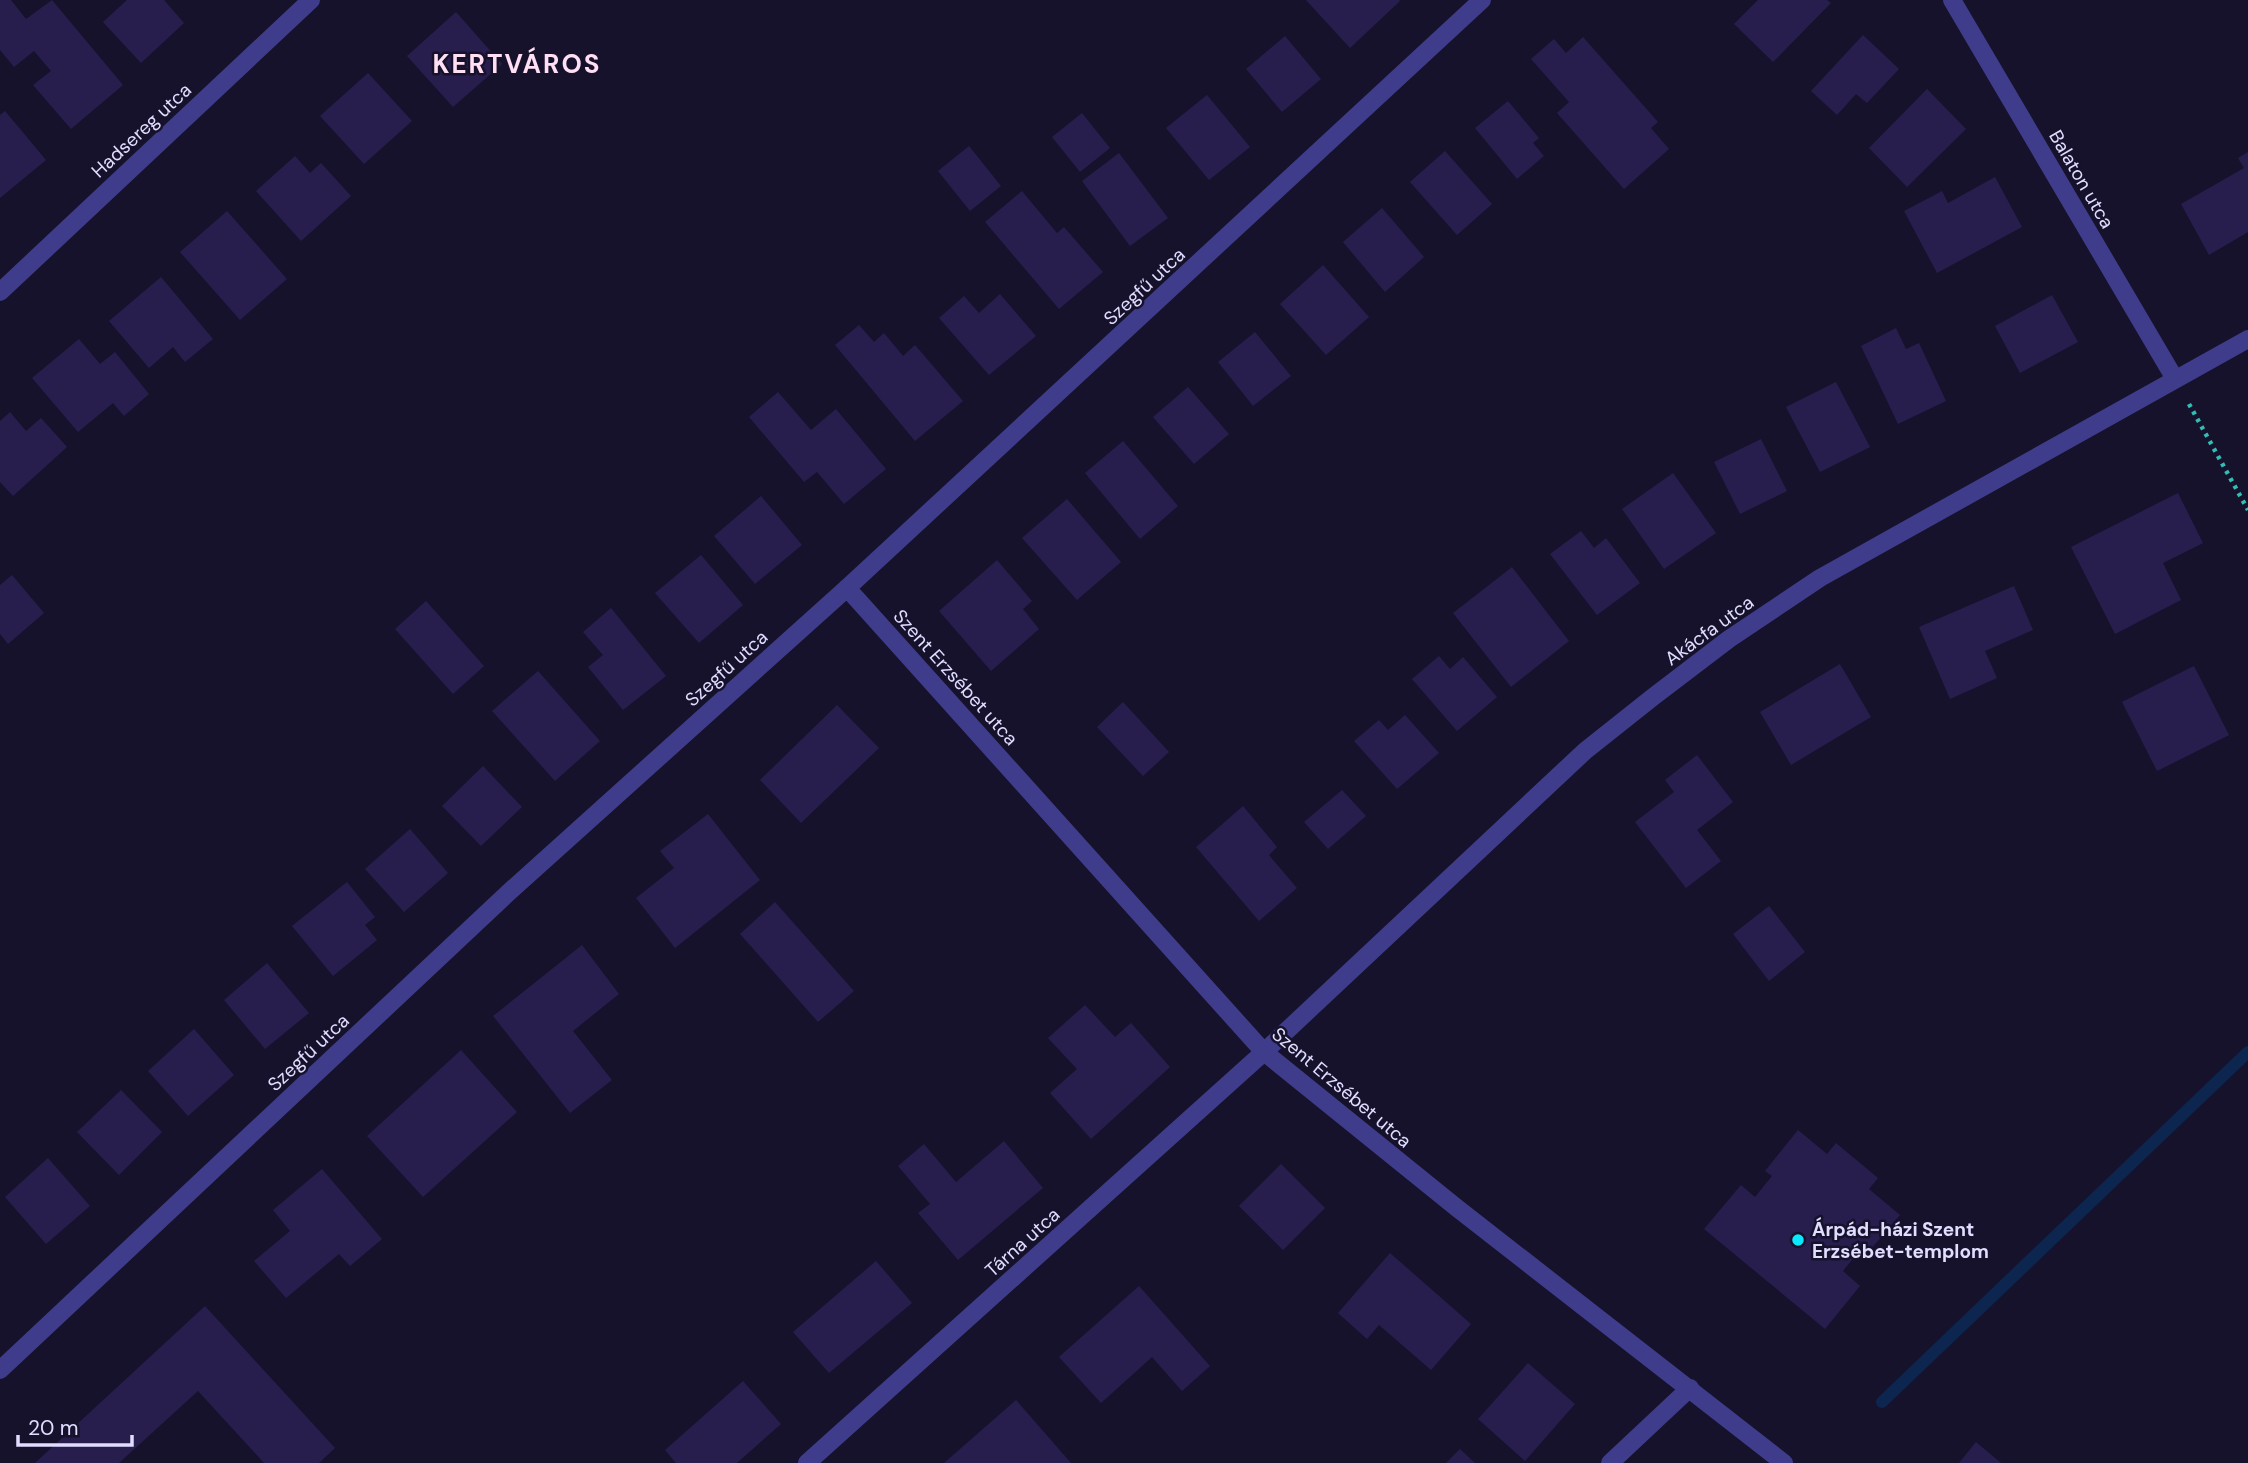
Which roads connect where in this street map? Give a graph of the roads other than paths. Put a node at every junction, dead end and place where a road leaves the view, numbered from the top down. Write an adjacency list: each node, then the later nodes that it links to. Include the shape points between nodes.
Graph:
1 (312, 0): 4 (street, Hadsereg utca)
2 (1482, 0): 7 (street, Szegfű utca)
3 (1952, 0): 6 (street, Balaton utca)
4 (0, 292)
5 (2248, 340): 6 (street, Akácfa utca)
6 (2175, 379): 8 (street, Akácfa utca, via 1918,521 1729,639 1585,751)
7 (847, 588): 8 (street, Szent Erzsébet utca); 9 (street, Szegfű utca, via 508,893)
8 (1265, 1052): 10 (street, Szent Erzsébet utca); 11 (street, Tárna utca)
9 (0, 1370)
10 (1690, 1388): 12 (street); 13 (street, Szent Erzsébet utca)
11 (807, 1463)
12 (1610, 1463)
13 (1784, 1463)

